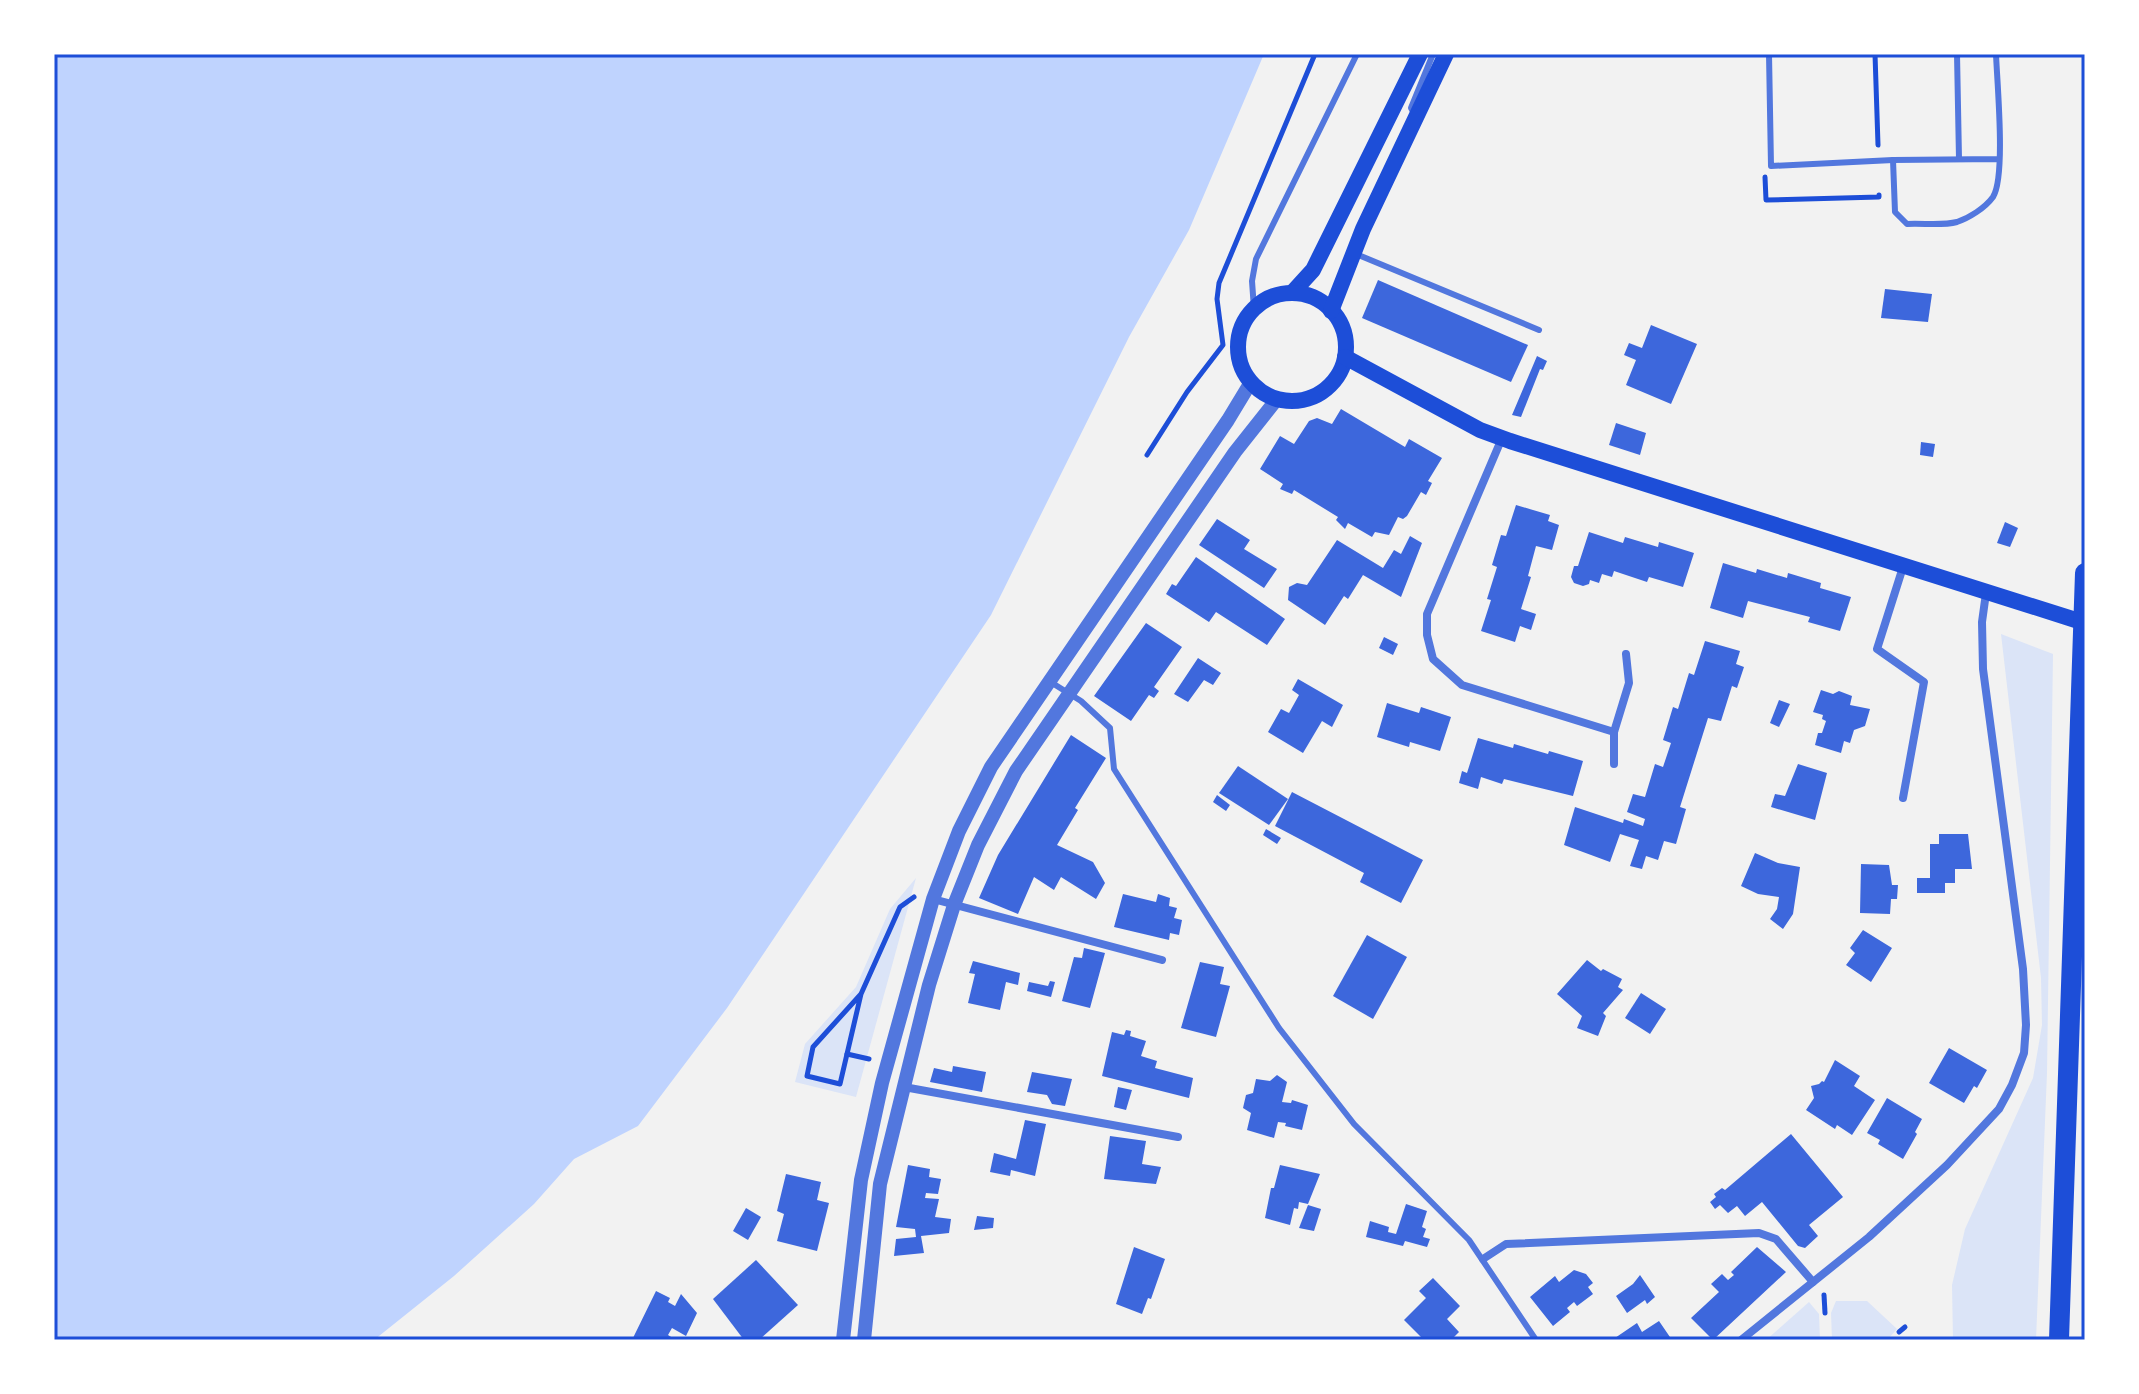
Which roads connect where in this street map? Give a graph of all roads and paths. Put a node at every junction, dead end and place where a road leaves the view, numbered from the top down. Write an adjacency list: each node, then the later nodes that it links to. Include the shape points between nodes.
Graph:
1 (1315, 54): 22 (path, via 1219,283 1223,345)
2 (1357, 54): 15 (lane, via 1260,248 1252,281)
3 (1420, 54): 14 (main road, via 1313,270)
4 (1433, 54): 9 (lane, via 1411,108)
5 (1446, 54): 9 (main road)
6 (1769, 54): 12 (lane, via 1771,166)
7 (1957, 54): 10 (lane)
8 (1996, 54): 11 (lane)
9 (1416, 118): 13 (main road)
10 (1959, 159): 11 (lane); 12 (lane)
11 (1999, 159): 12 (lane, via 1993,197 1972,216 1955,223 1907,224 1895,212)
12 (1893, 160)
13 (1353, 253): 16 (main road); 17 (lane)
14 (1292, 293): 15 (main road, via 1272,297); 16 (main road, via 1313,298)
15 (1254, 309): 19 (main road, via 1238,345)
16 (1331, 311): 18 (main road, via 1343,332)
17 (1539, 330)
18 (1345, 357): 20 (main road, via 1332,384 1320,393 1306,399); 21 (main road)
19 (1251, 382): 20 (main road); 28 (street)
20 (1277, 399): 29 (street)
21 (1502, 438): 23 (main road); 30 (street, via 1427,614 1433,659 1462,685)
22 (1147, 455)
23 (1903, 567): 25 (main road); 32 (street, via 1877,649 1924,682)
24 (2085, 573): 49 (highway)
25 (1986, 593): 26 (main road); 42 (street, via 1983,669 2023,969 2024,1053 1999,1109 1869,1237)
26 (2085, 623)
27 (1626, 654): 30 (street, via 1629,683)
28 (1049, 681): 29 (lane); 33 (street, via 991,767)
29 (1068, 693): 34 (street, via 1016,771); 41 (lane, via 1110,728 1114,769 1279,1028 1354,1124)
30 (1614, 732): 31 (street)
31 (1614, 764)
32 (1903, 798)
33 (928, 896): 34 (street); 36 (path, via 910,898 900,907); 45 (street, via 861,1180)
34 (954, 905): 35 (street); 39 (street)
35 (1162, 960)
36 (861, 994): 37 (path); 37 (path, via 813,1047 807,1076 840,1084)
37 (847, 1054): 38 (path)
38 (874, 1060)
39 (904, 1087): 40 (street); 46 (street, via 880,1184)
40 (1178, 1137)
41 (1483, 1259): 42 (street, via 1506,1244 1759,1233 1776,1239); 47 (lane)
42 (1813, 1282): 48 (street)
43 (1905, 1327): 44 (path)
44 (1899, 1332)
45 (843, 1340)
46 (864, 1340)
47 (1536, 1340)
48 (1741, 1340)
49 (2059, 1340)

